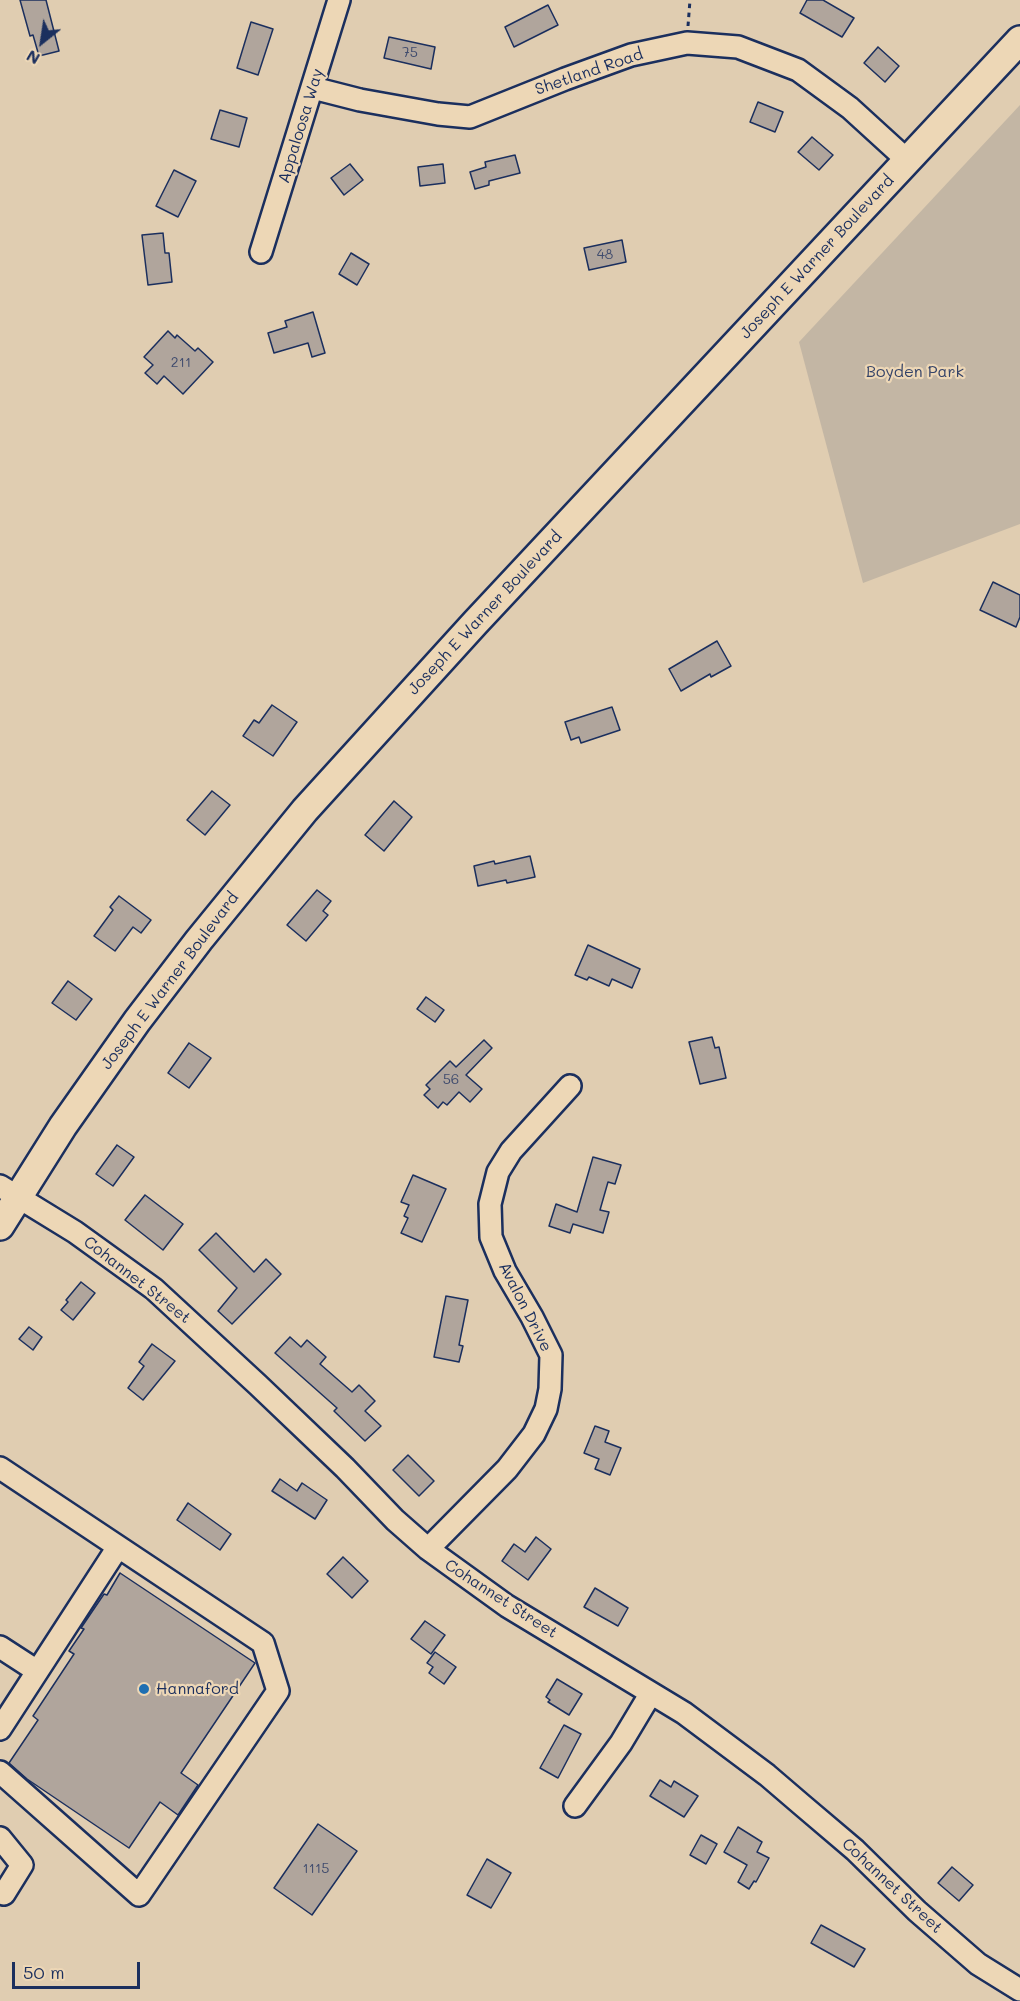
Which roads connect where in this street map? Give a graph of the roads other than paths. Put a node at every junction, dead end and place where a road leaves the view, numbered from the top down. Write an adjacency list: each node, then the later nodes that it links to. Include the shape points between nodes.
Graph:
1 (339, 0): 3 (street, Appaloosa Way)
2 (1020, 40): 4 (main road, Joseph E Warner Boulevard)
3 (313, 88): 4 (street, Shetland Road, via 360,100 470,117 631,55 687,43 738,47 798,70 850,108); 5 (street, Appaloosa Way)
4 (908, 160): 7 (main road, Joseph E Warner Boulevard, via 305,810 227,904 63,1126)
5 (261, 252)
6 (570, 1086): 11 (street, Avalon Drive, via 511,1151 498,1172 490,1204 491,1237 551,1355 546,1409 534,1434 507,1468)
7 (9, 1191): 8 (main road, Joseph E Warner Boulevard); 11 (street, Cohannet Street, via 154,1289)
8 (0, 1226)
9 (0, 1468): 10 (street)
10 (118, 1547): 13 (street); 17 (street, via 263,1643 278,1691 139,1895)
11 (428, 1549): 14 (street, Cohannet Street, via 507,1606)
12 (0, 1647): 13 (street)
13 (37, 1671): 15 (street)
14 (651, 1693): 18 (street, via 621,1743); 21 (street, Cohannet Street, via 767,1775 855,1850 957,1946)
15 (6, 1705): 16 (street)
16 (0, 1729)
17 (0, 1772)
18 (575, 1806)
19 (0, 1838): 20 (street, via 22,1865 4,1894)
20 (0, 1892)
21 (1020, 1990)

